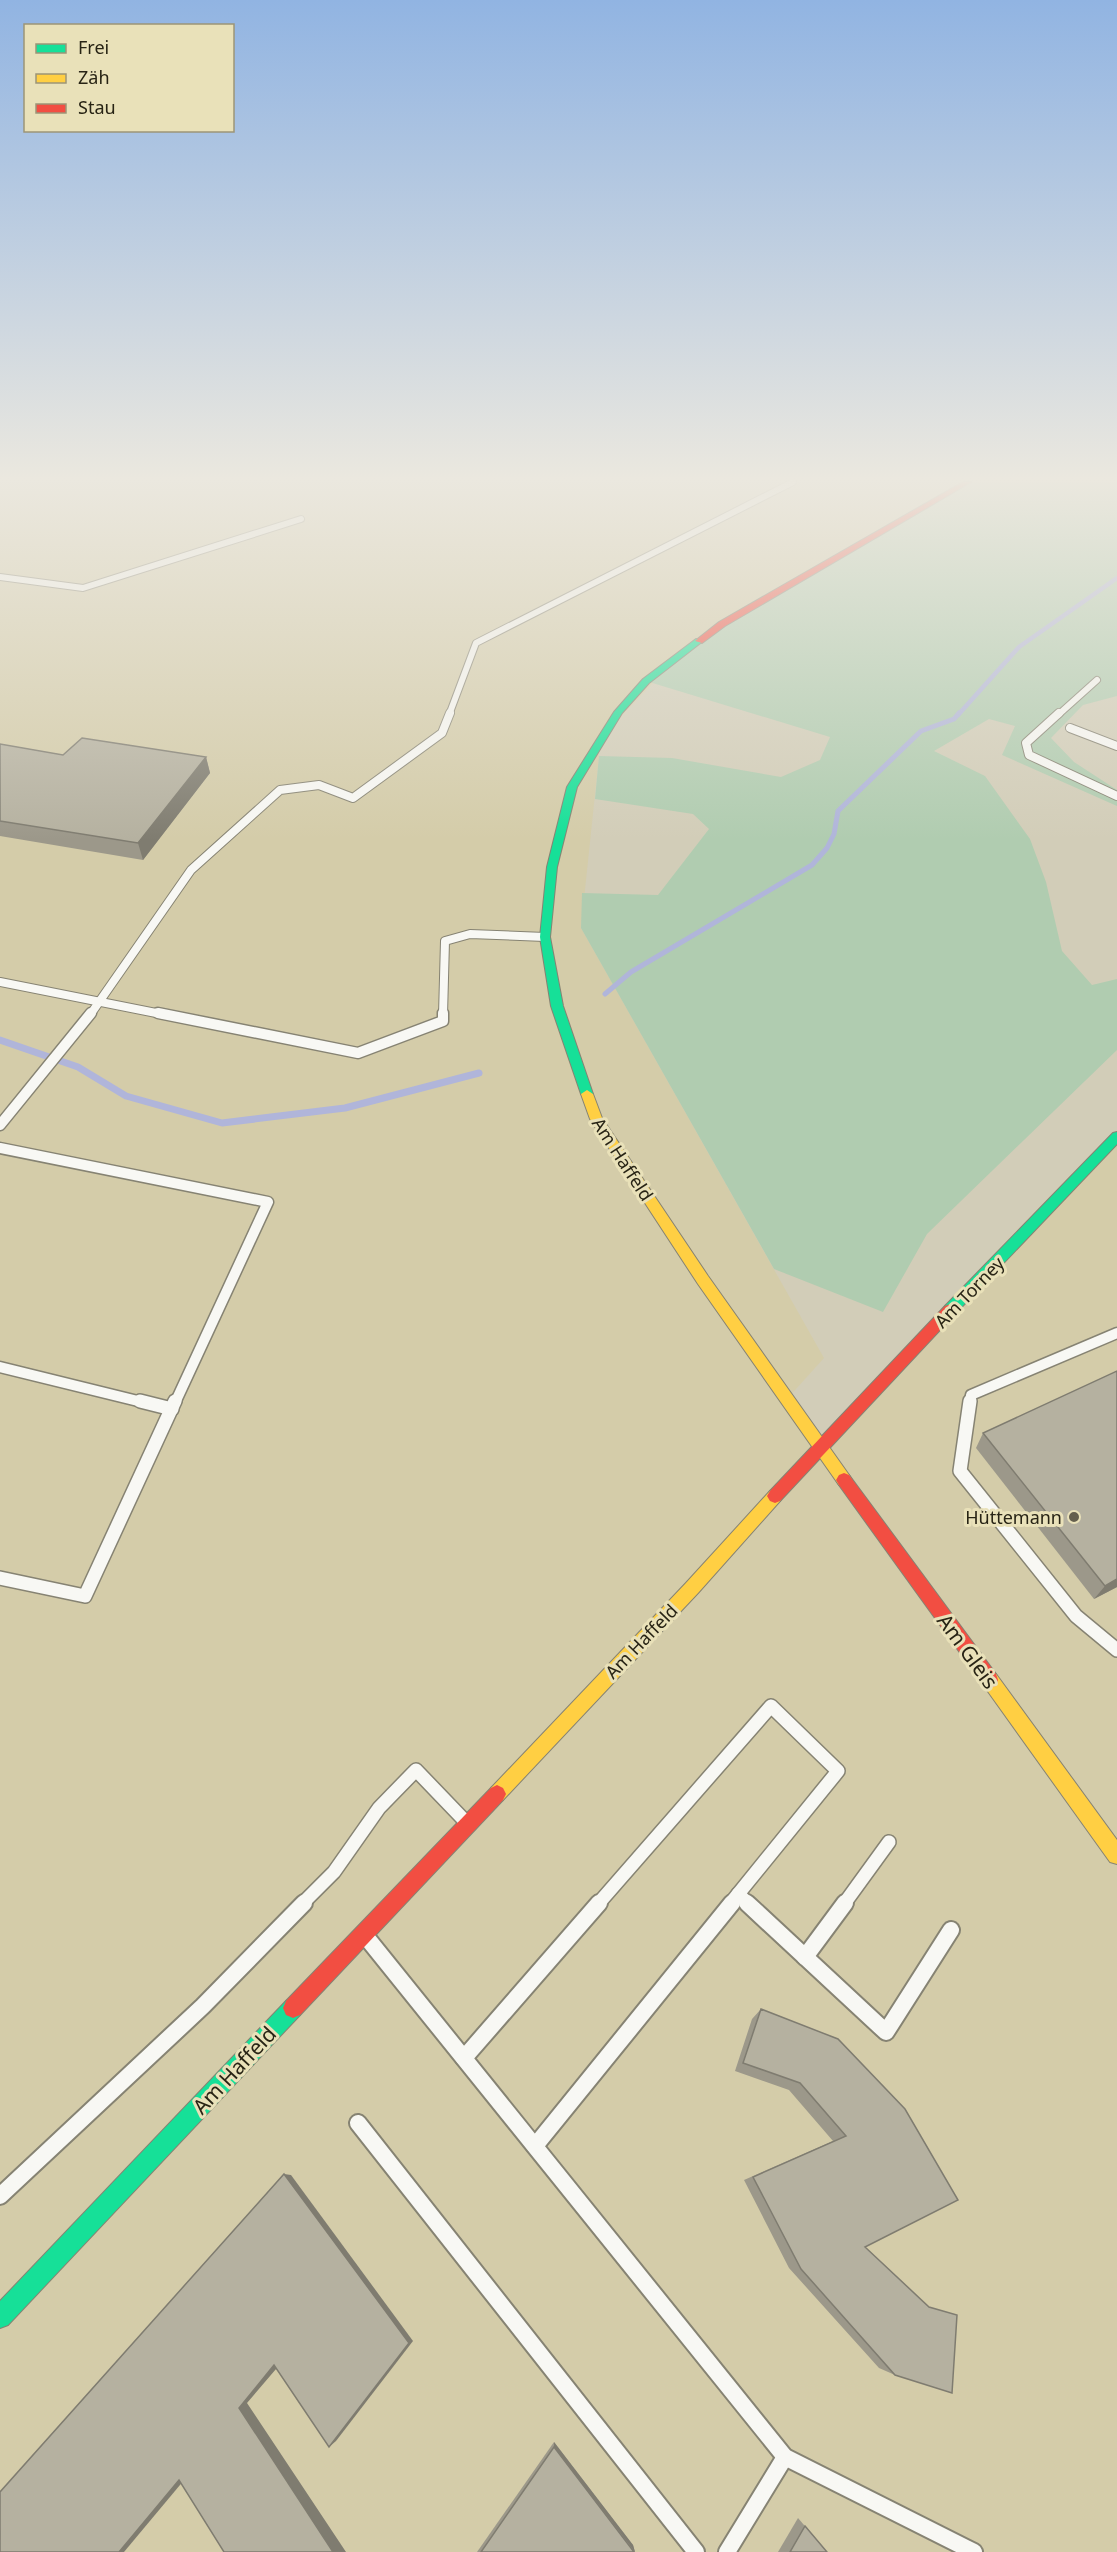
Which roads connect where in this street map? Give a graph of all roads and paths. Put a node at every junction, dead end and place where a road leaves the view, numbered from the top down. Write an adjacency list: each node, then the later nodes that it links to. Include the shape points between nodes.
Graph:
1 (559, 601): 9 (lane, via 476,643 442,733 353,798 319,785 280,790 191,870)
2 (762, 601): 7 (street, Am Haffeld, via 651,675 618,712 572,787 552,867)
3 (1097, 680): 6 (lane, via 1026,743 1029,755)
4 (1070, 728): 5 (lane)
5 (1117, 746)
6 (1117, 796)
7 (545, 938): 9 (lane, via 470,934 445,941 443,1021 358,1053); 16 (street, Am Haffeld, via 557,1006 596,1119)
8 (0, 982): 9 (lane)
9 (100, 1002): 10 (lane)
10 (0, 1125)
11 (1117, 1136): 16 (street, Am Torney)
12 (0, 1148): 15 (lane, via 267,1202)
13 (1117, 1333): 18 (lane, via 971,1395 960,1471 1077,1616)
14 (0, 1367): 15 (lane)
15 (172, 1409): 17 (lane, via 85,1596)
16 (819, 1446): 19 (street, Am Haffeld, via 692,1588); 21 (street, Am Gleis)
17 (0, 1578)
18 (1117, 1650)
19 (468, 1823): 24 (street, Am Haffeld); 29 (lane, via 416,1770 379,1808 334,1872 211,1998)
20 (889, 1842): 25 (lane)
21 (1117, 1855)
22 (738, 1894): 25 (lane); 26 (lane, via 838,1771 771,1706); 28 (lane)
23 (951, 1930): 25 (lane, via 886,2032)
24 (363, 1934): 26 (lane); 30 (street, Am Haffeld)
25 (805, 1957)
26 (464, 2058): 28 (lane)
27 (358, 2123): 32 (lane)
28 (534, 2146): 31 (lane)
29 (0, 2196)
30 (0, 2317)
31 (785, 2457): 33 (lane); 34 (lane)
32 (696, 2552)
33 (727, 2552)
34 (974, 2552)

